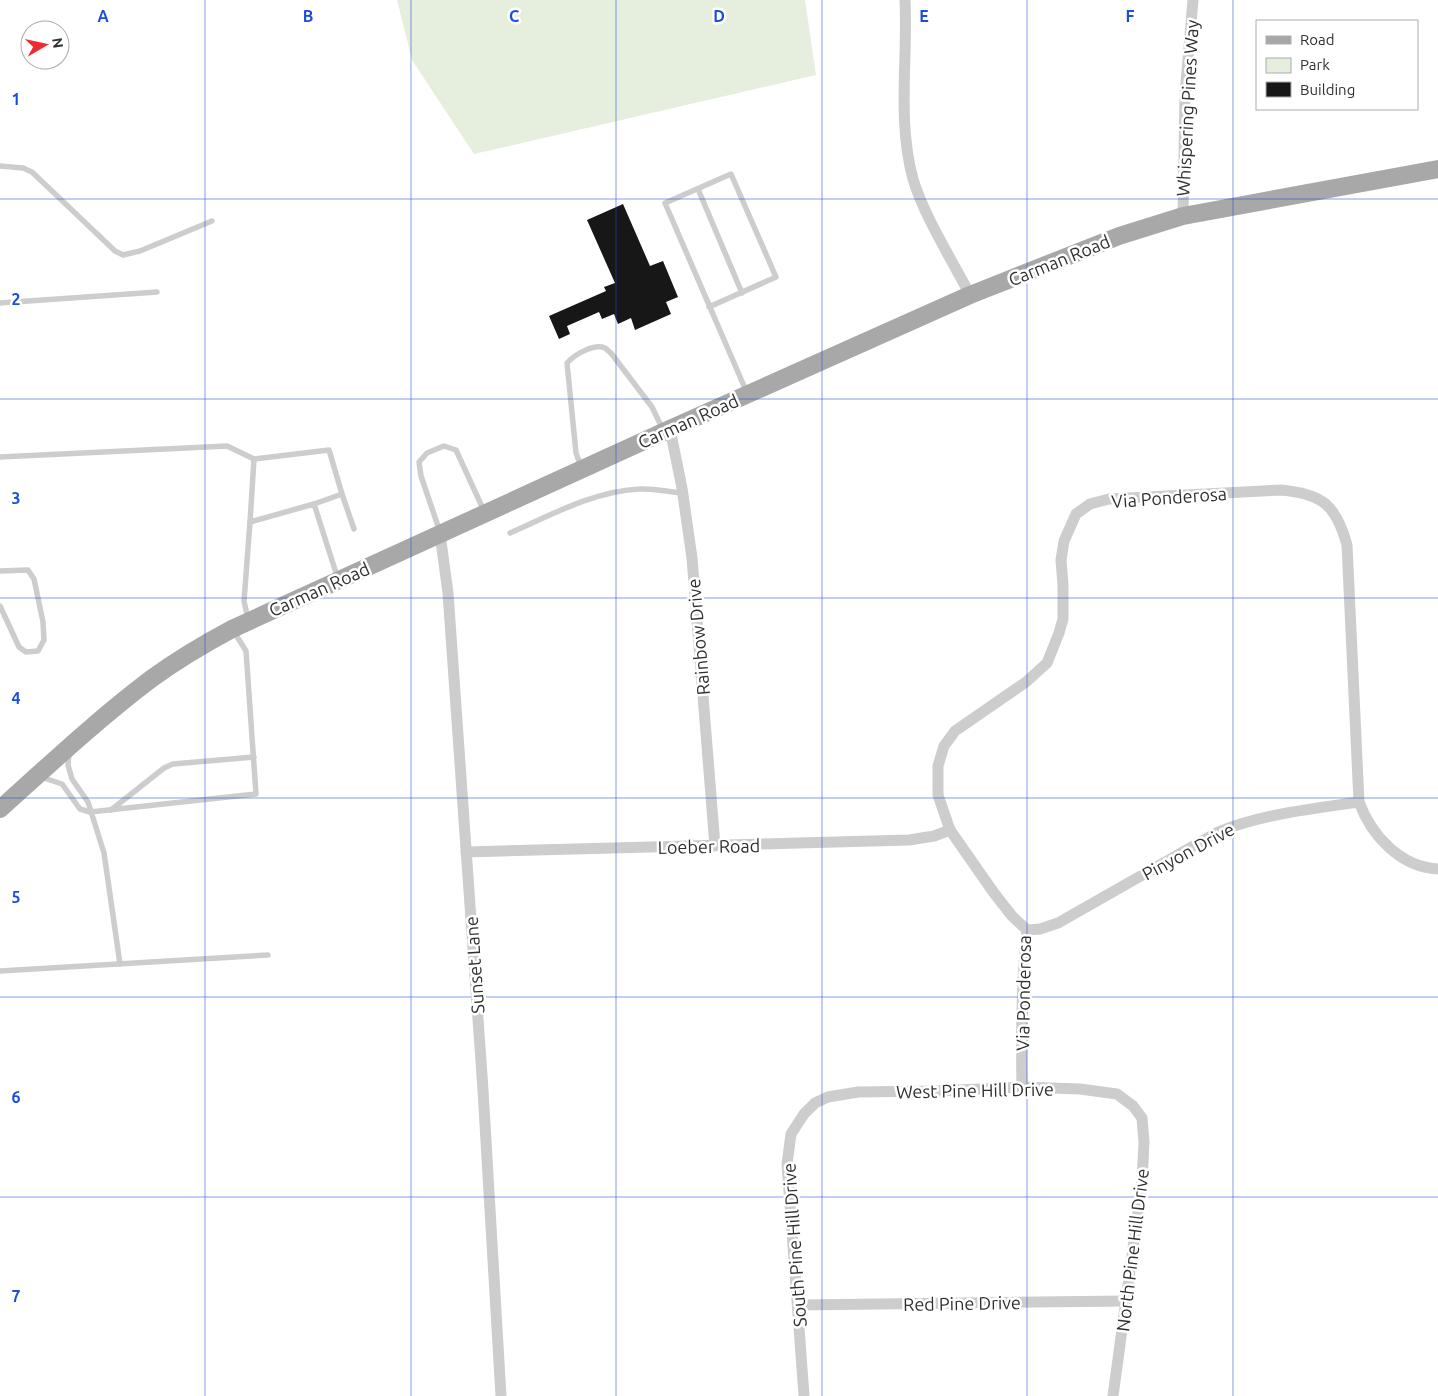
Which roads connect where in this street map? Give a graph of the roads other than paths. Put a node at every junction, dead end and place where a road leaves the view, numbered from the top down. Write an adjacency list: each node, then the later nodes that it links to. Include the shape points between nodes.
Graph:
1 (905, 0): 10 (street, via 904,128 913,180)
2 (1193, 0): 6 (street, Whispering Pines Way, via 1185,95)
3 (0, 166): 7 (lane, via 32,172 123,255)
4 (1438, 170): 6 (main road, Carman Road)
5 (698, 189): 9 (lane); 9 (lane, via 732,174 776,277); 12 (lane, via 664,203)
6 (1183, 216): 10 (main road, Carman Road, via 1119,236)
7 (212, 221)
8 (157, 292): 11 (lane)
9 (742, 292): 12 (lane)
10 (970, 295): 13 (main road, Carman Road)
11 (0, 303)
12 (710, 307): 13 (lane)
13 (748, 394): 14 (main road, Carman Road)
14 (667, 431): 17 (main road, Carman Road); 17 (lane, via 611,353 598,346 574,355 567,363 576,453); 18 (street, Rainbow Drive)
15 (0, 457): 16 (lane, via 227,446)
16 (254, 459): 19 (lane, via 328,450); 22 (lane)
17 (582, 470): 21 (main road, Carman Road)
18 (682, 493): 24 (lane, via 642,488 615,492 572,506); 39 (street, Rainbow Drive, via 692,558)
19 (342, 494): 20 (lane); 23 (lane)
20 (314, 504): 22 (lane); 27 (lane)
21 (486, 513): 25 (main road, Carman Road); 25 (lane, via 456,450 444,446 419,462)
22 (250, 522): 29 (lane, via 244,601)
23 (354, 529)
24 (510, 533)
25 (440, 534): 27 (main road, Carman Road); 40 (street, Sunset Lane, via 448,593)
26 (0, 571): 28 (lane, via 28,570 34,579 43,622 44,640 38,650 26,652 19,647)
27 (339, 580): 29 (main road, Carman Road)
28 (0, 606)
29 (249, 621): 30 (main road, Carman Road)
30 (232, 629): 31 (main road, Carman Road, via 193,650 151,679); 32 (lane, via 246,651)
31 (70, 746): 33 (main road, Carman Road); 37 (lane, via 68,765 72,779 88,802)
32 (254, 757): 36 (lane, via 173,764); 36 (lane, via 256,794)
33 (37, 776): 35 (main road, Carman Road); 37 (lane, via 62,784 80,809)
34 (1360, 802): 38 (street, Via Ponderosa, via 1347,546 1342,528 1330,508 1317,497 1281,490 1109,499 1090,504 1076,514 1064,542 1061,560 1063,619 1047,662 1026,682 955,731 944,746 938,766 938,795); 41 (street, Via Ponderosa, via 1365,819 1379,838 1417,864); 42 (street, Pinyon Drive, via 1276,814 1240,823 1210,836 1058,923)
35 (0, 809)
36 (111, 810): 37 (lane)
37 (90, 812): 44 (lane, via 104,853)
38 (950, 830): 39 (street, Loeber Road, via 908,840); 42 (street, Via Ponderosa, via 994,893)
39 (715, 846): 40 (street, Loeber Road)
40 (466, 852): 51 (street, Sunset Lane)
41 (1438, 869)
42 (1027, 930): 46 (street, Via Ponderosa, via 1022,968)
43 (268, 955): 44 (lane)
44 (120, 964): 45 (lane)
45 (0, 970)
46 (1022, 1086): 47 (street, West Pine Hill Drive, via 858,1092 828,1097); 48 (street, West Pine Hill Drive, via 1117,1094)
47 (815, 1103): 50 (street, South Pine Hill Drive, via 792,1134 788,1164)
48 (1134, 1106): 49 (street, North Pine Hill Drive, via 1142,1118 1144,1142 1142,1182)
49 (1126, 1301): 50 (street, Red Pine Drive); 53 (street, North Pine Hill Drive)
50 (798, 1305): 52 (street, South Pine Hill Drive)
51 (501, 1396)
52 (804, 1396)
53 (1113, 1396)

